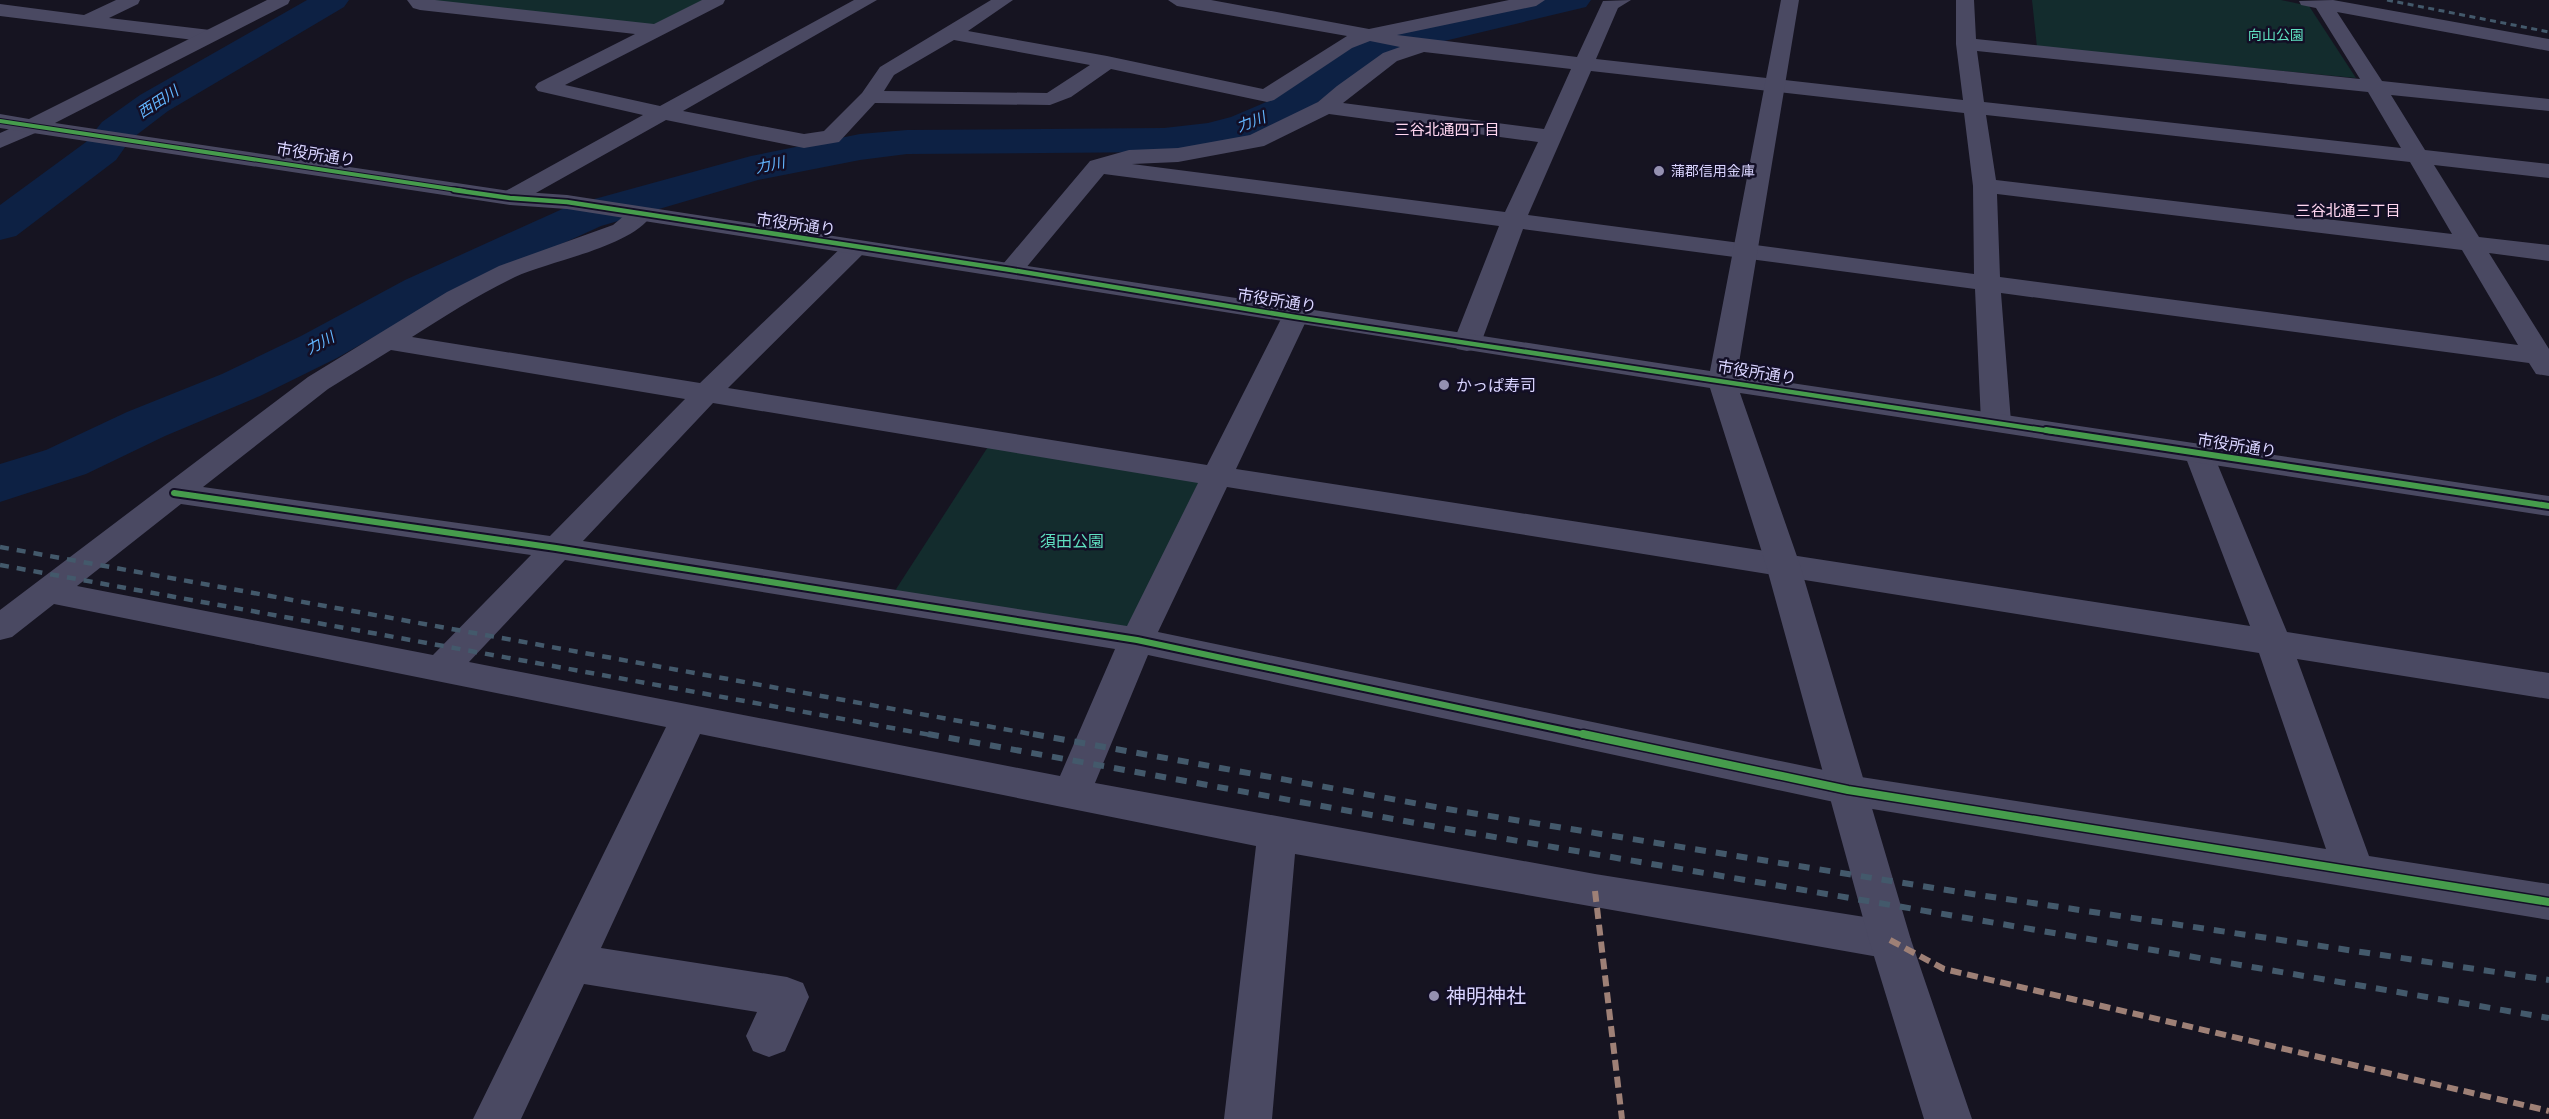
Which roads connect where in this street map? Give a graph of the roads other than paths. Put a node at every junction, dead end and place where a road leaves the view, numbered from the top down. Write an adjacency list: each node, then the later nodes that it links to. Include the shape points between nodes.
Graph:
1 (131, 0): 14 (street)
2 (282, 0): 17 (street)
3 (416, 0): 15 (street, via 420,4)
4 (717, 0): 15 (street)
5 (868, 0): 30 (street)
6 (1004, 0): 16 (street)
7 (1177, 0): 18 (street)
8 (1536, 0): 18 (street)
9 (1622, 0): 23 (street, via 1610,5)
10 (1790, 0): 24 (street)
11 (1965, 0): 19 (street)
12 (2315, 1): 21 (street); 25 (street)
13 (0, 10): 14 (street)
14 (84, 22): 17 (street)
15 (655, 30): 30 (street, via 545,87)
16 (951, 34): 22 (street); 26 (street, via 887,71)
17 (210, 36): 32 (street)
18 (1373, 36): 20 (street); 22 (street, via 1345,44 1267,96)
19 (1966, 44): 25 (street); 29 (street)
20 (1419, 45): 23 (street); 28 (street, via 1390,57)
21 (2549, 45)
22 (1107, 62): 26 (street, via 1050,99)
23 (1584, 65): 24 (street); 33 (street)
24 (1774, 85): 29 (street); 44 (street)
25 (2376, 86): 27 (street); 35 (street)
26 (869, 97): 30 (street, via 831,137 804,141)
27 (2549, 105)
28 (1326, 107): 33 (street); 36 (street, via 1256,141 1178,155 1129,157)
29 (1974, 107): 35 (street); 38 (street)
30 (661, 113): 39 (street)
31 (0, 121): 32 (street, 市役所通り)
32 (41, 126): 34 (street); 39 (street, 市役所通り)
33 (1551, 136): 41 (street)
34 (0, 141)
35 (2418, 157): 37 (street); 42 (street)
36 (1098, 166): 41 (street); 46 (street)
37 (2549, 171)
38 (1985, 186): 42 (street); 47 (street)
39 (510, 198): 40 (street, 市役所通り, via 567,202)
40 (640, 215): 43 (street, 市役所通り); 49 (street, via 622,230 508,271)
41 (1514, 220): 44 (street); 50 (street)
42 (2472, 244): 45 (street); 51 (street)
43 (856, 247): 46 (street, 市役所通り); 53 (street)
44 (1746, 250): 47 (street); 52 (street)
45 (2549, 253)
46 (1011, 270): 48 (street, 市役所通り)
47 (1987, 281): 51 (street); 54 (street)
48 (1295, 317): 50 (street, 市役所通り); 56 (street)
49 (385, 342): 53 (street); 57 (street, via 318,383)
50 (1467, 343): 52 (street, 市役所通り)
51 (2545, 362)
52 (1722, 381): 54 (street, 市役所通り); 60 (street)
53 (705, 394): 56 (street); 59 (street)
54 (1996, 422): 55 (street, 市役所通り)
55 (2199, 453): 58 (street, 市役所通り); 64 (street)
56 (1216, 476): 60 (street); 63 (street)
57 (174, 493): 59 (street); 61 (street)
58 (2549, 506)
59 (556, 548): 63 (street); 65 (street)
60 (1783, 565): 64 (street); 68 (street)
61 (45, 591): 62 (street); 65 (street)
62 (0, 628)
63 (1137, 640): 68 (street); 69 (street)
64 (2273, 641): 66 (street); 71 (street)
65 (441, 669): 67 (street)
66 (2549, 686)
67 (689, 719): 69 (street); 74 (street)
68 (1848, 790): 71 (street); 73 (street)
69 (1071, 794): 70 (street)
70 (1277, 834): 73 (street); 77 (street)
71 (2353, 869): 72 (street)
72 (2549, 902)
73 (1890, 940): 78 (street)
74 (572, 963): 75 (street, via 787,997); 76 (street)
75 (769, 1036)
76 (497, 1119)
77 (1248, 1119)
78 (1948, 1119)

